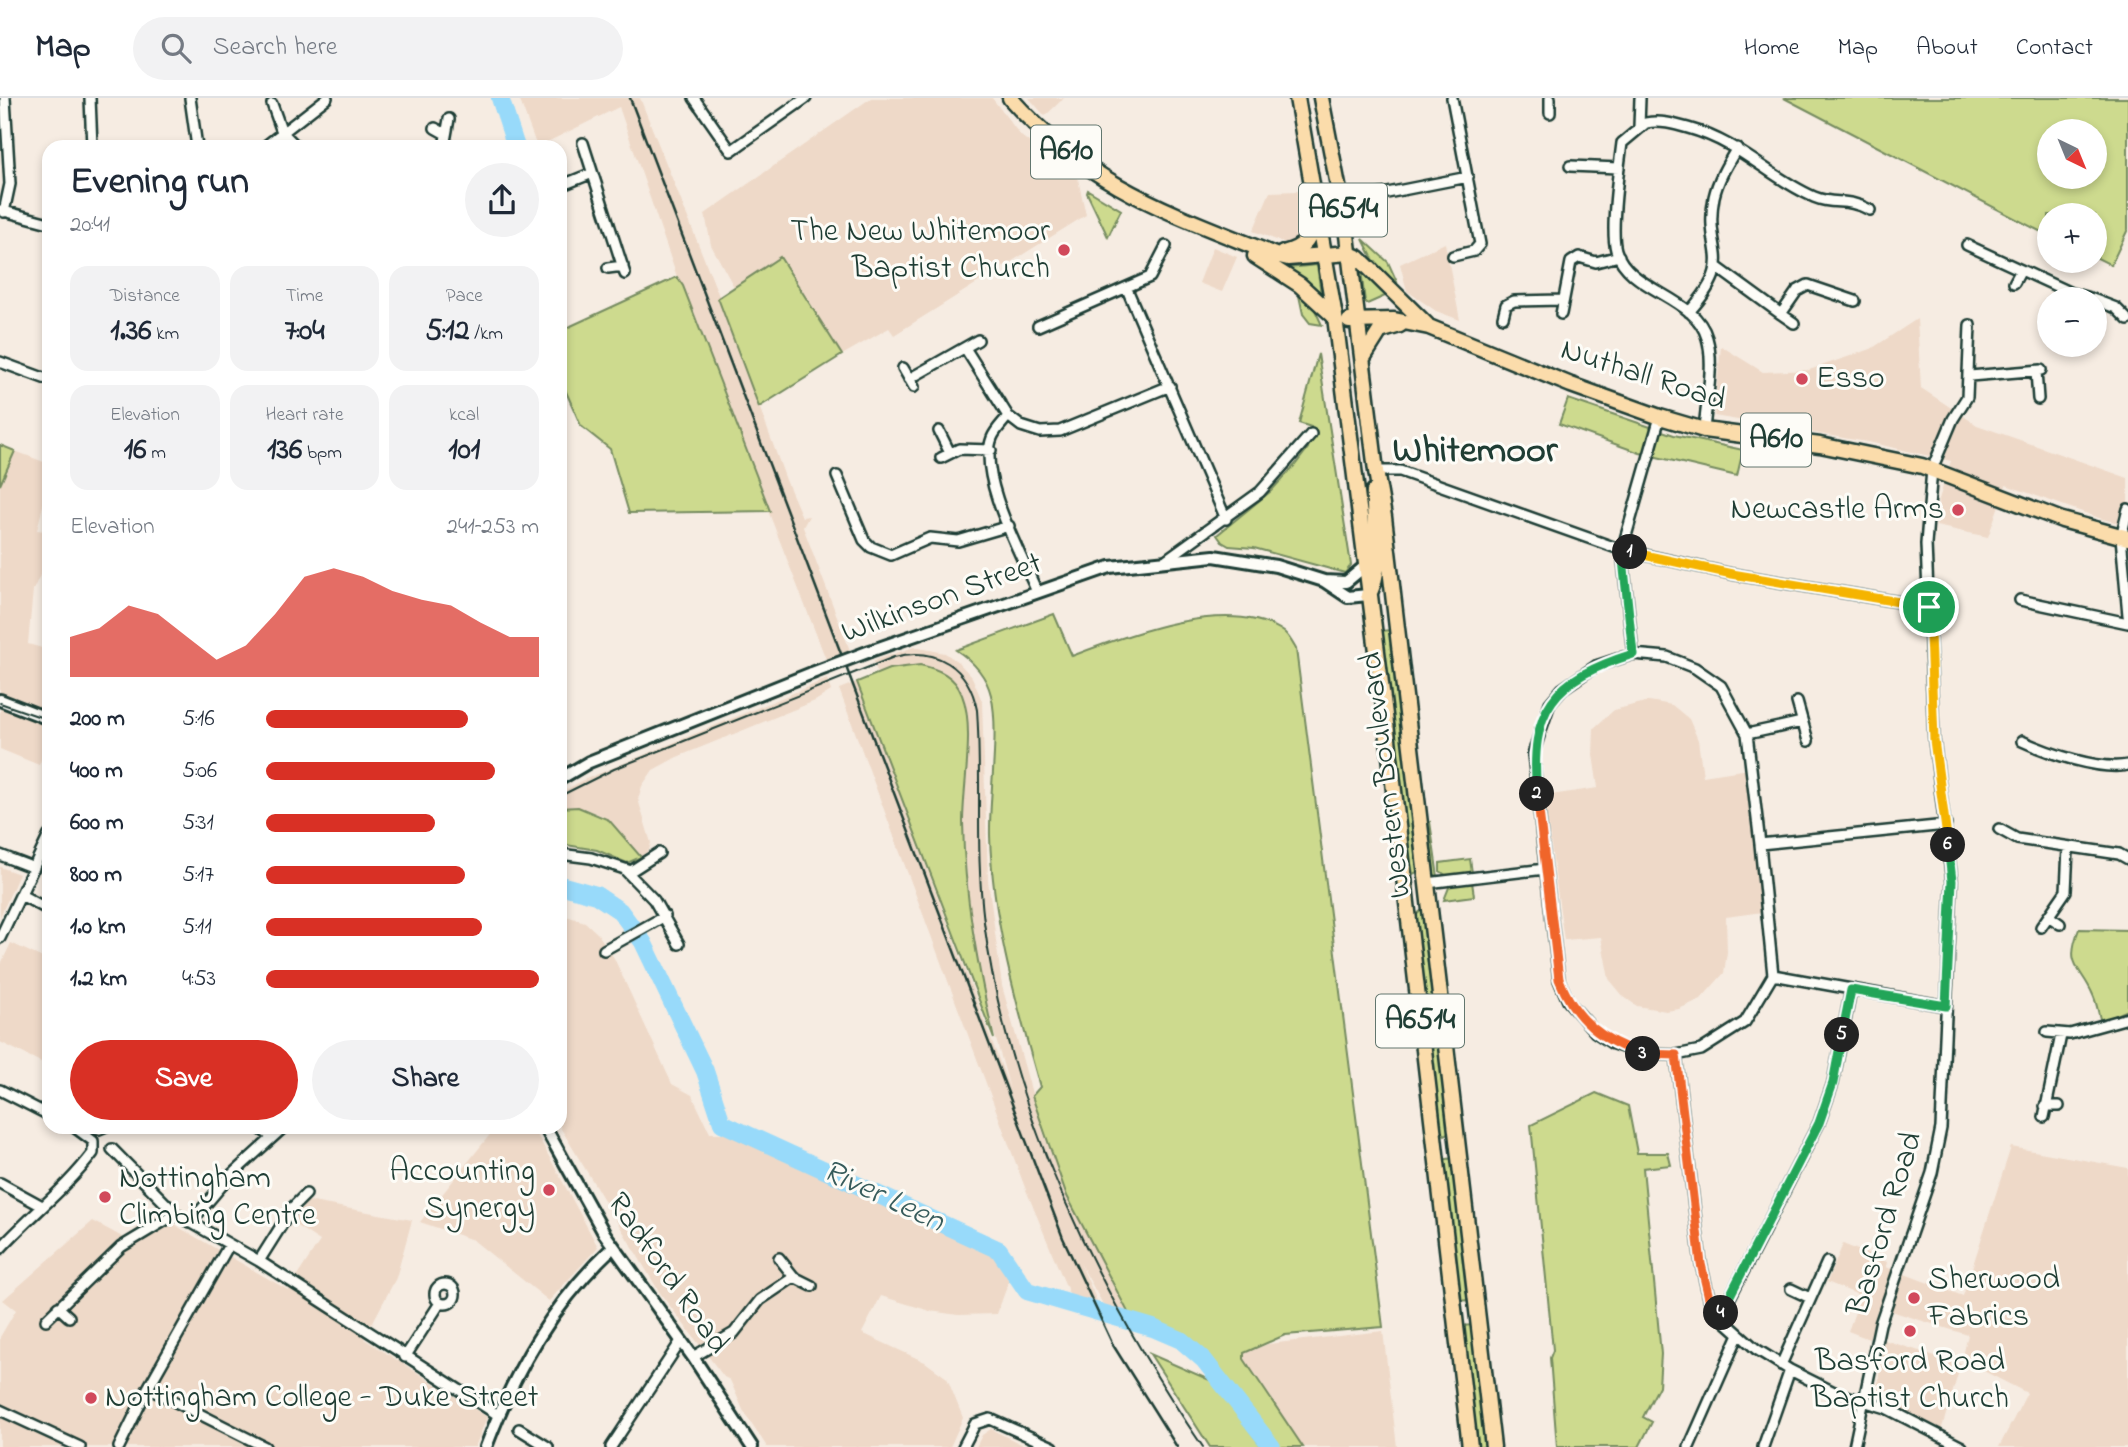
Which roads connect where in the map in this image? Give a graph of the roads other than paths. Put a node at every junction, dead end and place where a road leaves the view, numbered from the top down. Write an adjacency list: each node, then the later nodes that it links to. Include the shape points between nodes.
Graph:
1 (5, 98): 26 (street)
2 (90, 98): 20 (street)
3 (190, 98): 21 (street)
4 (327, 98): 18 (street)
5 (694, 98): 6 (street, via 731,151)
6 (806, 98)
7 (1010, 98): 37 (main road, Nuthall Road / A610, via 1087,168 1131,196)
8 (1297, 98): 34 (main road, Western Boulevard / A6514)
9 (1321, 98): 33 (main road, Western Boulevard / A6514)
10 (1452, 98): 31 (street)
11 (1550, 98): 14 (street)
12 (1640, 98): 16 (street)
13 (272, 104): 18 (street)
14 (1550, 113)
15 (449, 119): 19 (street)
16 (1639, 127): 27 (street, via 1653,122 1675,125); 29 (street, via 1622,143)
17 (435, 128): 19 (street)
18 (282, 132): 22 (street); 23 (street)
19 (444, 133): 24 (street)
20 (92, 140)
21 (196, 140)
22 (272, 140)
23 (290, 140)
24 (444, 140)
25 (583, 143): 30 (street)
26 (4, 148): 36 (street, via 10,184)
27 (1737, 148): 35 (street, via 1811,196 1832,202 1848,200); 47 (street, via 1714,198)
28 (1570, 166): 29 (street)
29 (1619, 168): 45 (street, via 1615,240)
30 (590, 174): 32 (street); 46 (street, via 624,270)
31 (1468, 177): 33 (street); 44 (street, via 1480,244 1474,251)
32 (567, 183)
33 (1342, 202): 41 (main road, Western Boulevard / A6514)
34 (1318, 206): 42 (main road, via 1306,242); 43 (main road, Western Boulevard / A6514)
35 (1870, 210)
36 (2, 211): 38 (street)
37 (1182, 218): 42 (main road, Nuthall Road / A610); 59 (main road, Nuthall Road / A610, via 1269,262)
38 (42, 221)
39 (1967, 245): 48 (street)
40 (1166, 246): 51 (street, via 1150,277)
41 (1348, 253): 43 (main road, Nuthall Road / A610); 62 (main road, Western Boulevard / A6514); 65 (main road, Nuthall Road / A610, via 1359,258)
42 (1275, 255): 43 (main road, Nuthall Road / A610)
43 (1325, 255): 59 (main road, Western Boulevard / A6514)
44 (1454, 256)
45 (1619, 256): 52 (street, via 1596,262 1579,257 1570,262); 55 (street, via 1630,272)
46 (608, 268)
47 (1718, 268): 55 (street, via 1708,292); 58 (street)
48 (2021, 270): 49 (street); 50 (street)
49 (2014, 284)
50 (2062, 287)
51 (1127, 289): 56 (street); 75 (street)
52 (1561, 300): 57 (street); 60 (street, via 1514,301 1506,305)
53 (1855, 301): 58 (street, via 1808,285 1797,291)
54 (2107, 305): 61 (street)
55 (1689, 312): 79 (street, via 1708,341)
56 (1066, 314): 64 (street); 66 (street)
57 (1561, 314)
58 (1781, 314): 63 (street)
59 (1335, 317): 62 (main road, Nuthall Road / A610); 94 (main road, Western Boulevard / A6514)
60 (1503, 317)
61 (2128, 320)
62 (1357, 322): 65 (main road, Nuthall Road / A610, via 1394,320); 70 (main road, Western Boulevard / A6514)
63 (1794, 323)
64 (1070, 325)
65 (1422, 325): 70 (main road, via 1397,325 1380,331); 78 (main road, Nuthall Road / A610)
66 (1038, 326)
67 (1970, 326): 73 (street, Basford Road)
68 (978, 340): 69 (street)
69 (965, 348): 72 (street, via 911,383); 77 (street)
70 (1362, 359): 86 (main road, Western Boulevard / A6514)
71 (0, 362): 74 (street)
72 (903, 368)
73 (1970, 376): 76 (street, via 2038,370); 85 (street, Basford Road, via 1967,397)
74 (42, 377)
75 (1170, 386): 77 (street, via 1060,431 1040,432); 89 (street)
76 (2038, 398)
77 (1008, 416): 82 (street, via 992,438)
78 (1660, 417): 79 (main road, Nuthall Road / A610); 92 (street)
79 (1704, 430): 85 (main road, Nuthall Road / A610, via 1821,445)
80 (939, 431): 83 (street)
81 (1311, 434): 89 (street, via 1260,492)
82 (991, 450): 83 (street); 90 (street, via 993,488)
83 (950, 453): 84 (street)
84 (941, 458)
85 (1932, 469): 91 (main road, Nuthall Road / A610, via 2062,520); 99 (street, Basford Road, via 1926,544)
86 (1376, 471): 92 (street, via 1400,471); 97 (main road, via 1377,570 1376,585); 126 (main road, Western Boulevard / A6514)
87 (837, 476): 90 (street, via 864,540 891,555 930,538 958,541)
88 (2128, 509): 91 (street)
89 (1226, 519): 93 (street)
90 (1009, 526): 96 (street)
91 (2124, 537): 100 (street)
92 (1622, 550): 99 (street, via 1732,574); 102 (street)
93 (1167, 559): 95 (street, Wilkinson Street, via 1213,556 1276,566); 96 (street, Wilkinson Street, via 1110,567)
94 (1364, 568): 95 (street, Wilkinson Street, via 1346,582); 97 (main road, Western Boulevard / A6514)
95 (1324, 581): 97 (street, Wilkinson Street, via 1348,597)
96 (1037, 592): 110 (street, Wilkinson Street, bridge, via 812,673)
97 (1368, 595): 127 (main road, Western Boulevard / A6514)
98 (2020, 600): 101 (street)
99 (1929, 607): 114 (street, Basford Road, via 1934,740)
100 (2128, 615)
101 (2128, 623)
102 (1633, 654): 107 (street, via 1667,657 1695,668 1721,686); 124 (street, via 1595,666 1550,703 1534,754)
103 (0, 699): 105 (street)
104 (1797, 702): 106 (street)
105 (42, 716)
106 (1802, 722): 107 (street); 108 (street)
107 (1747, 734): 116 (street)
108 (1808, 741)
109 (2022, 741): 111 (street, via 2115,768)
110 (589, 762): 112 (street, Wilkinson Street); 113 (street, Wilkinson Street)
111 (2128, 765)
112 (567, 769)
113 (567, 775)
114 (1945, 825): 116 (street); 139 (street, Basford Road, via 1952,881)
115 (1999, 829): 117 (street, via 2016,844)
116 (1760, 844): 137 (street)
117 (2068, 848): 122 (street); 131 (street, via 2066,891)
118 (42, 850): 123 (street)
119 (659, 853): 125 (street, via 636,870)
120 (0, 855): 123 (street)
121 (567, 855): 125 (street)
122 (2128, 859)
123 (34, 867): 128 (street)
124 (1545, 869): 126 (street); 143 (street, via 1559,979 1568,1001 1595,1032 1613,1044 1642,1054)
125 (626, 871): 130 (street)
126 (1427, 883): 127 (main road); 154 (main road, Western Boulevard / A6514)
127 (1403, 884): 155 (main road, Western Boulevard / A6514)
128 (20, 895): 129 (street); 134 (street)
129 (42, 906)
130 (665, 916): 135 (street); 136 (street)
131 (2050, 917): 132 (street); 133 (street)
132 (2060, 924)
133 (2041, 926)
134 (0, 938)
135 (679, 944)
136 (604, 950)
137 (1773, 975): 138 (street); 143 (street, via 1745,1023 1701,1050)
138 (1851, 990): 139 (street); 177 (street, via 1833,1083 1819,1123)
139 (1946, 1006): 186 (street, Basford Road, via 1941,1128 1932,1173 1880,1324)
140 (2128, 1018): 142 (street)
141 (2047, 1032): 142 (street)
142 (2061, 1035): 145 (street)
143 (1676, 1055): 177 (street, via 1701,1264 1710,1302)
144 (0, 1090): 147 (street)
145 (2045, 1106): 146 (street); 148 (street)
146 (2059, 1107)
147 (42, 1111)
148 (2044, 1117)
149 (83, 1134): 159 (street, via 95,1144 90,1157)
150 (268, 1134): 153 (street)
151 (276, 1134): 153 (street)
152 (548, 1134): 163 (street, Radford Road)
153 (272, 1137): 161 (street, via 229,1177)
154 (1457, 1138): 155 (main road); 174 (main road, Western Boulevard / A6514)
155 (1434, 1141): 175 (main road, Western Boulevard / A6514)
156 (111, 1149): 160 (street)
157 (0, 1184): 159 (street)
158 (306, 1194): 166 (street)
159 (42, 1206): 164 (street)
160 (176, 1214): 161 (street); 173 (street, via 121,1247)
161 (190, 1223): 162 (street)
162 (229, 1245): 166 (street); 185 (street)
163 (613, 1247): 180 (street, Radford Road); 188 (street, via 586,1272 555,1312 521,1364)
164 (0, 1249)
165 (779, 1258): 168 (street)
166 (259, 1261): 181 (street)
167 (1826, 1262): 171 (street)
168 (794, 1277): 169 (street); 182 (street, via 760,1300 734,1333)
169 (811, 1286)
170 (1791, 1289): 171 (street)
171 (1810, 1298): 183 (street)
172 (440, 1303): 181 (street)
173 (58, 1307): 176 (street); 178 (street)
174 (1478, 1310): 175 (main road); 200 (main road, Western Boulevard / A6514)
175 (1453, 1313): 199 (main road, Western Boulevard / A6514)
176 (69, 1317)
177 (1720, 1317): 179 (street)
178 (46, 1320)
179 (1739, 1334): 183 (street); 201 (street)
180 (681, 1341): 182 (street, Radford Road); 195 (street)
181 (405, 1357): 188 (street)
182 (692, 1357): 196 (street, Radford Road)
183 (1781, 1365): 184 (street)
184 (1790, 1370): 186 (street); 202 (street)
185 (148, 1388): 191 (street); 192 (street)
186 (1864, 1403): 203 (street, Basford Road); 204 (street, via 1886,1408)
187 (0, 1410): 190 (street)
188 (498, 1415): 193 (street)
189 (519, 1429): 194 (street)
190 (80, 1447)
191 (119, 1447)
192 (265, 1447)
193 (486, 1447)
194 (548, 1447)
195 (611, 1447)
196 (752, 1447)
197 (963, 1447): 198 (street, via 975,1424 990,1419)
198 (1053, 1447)
199 (1470, 1447)
200 (1493, 1447)
201 (1689, 1447)
202 (1763, 1447)
203 (1854, 1447)
204 (1962, 1447)

